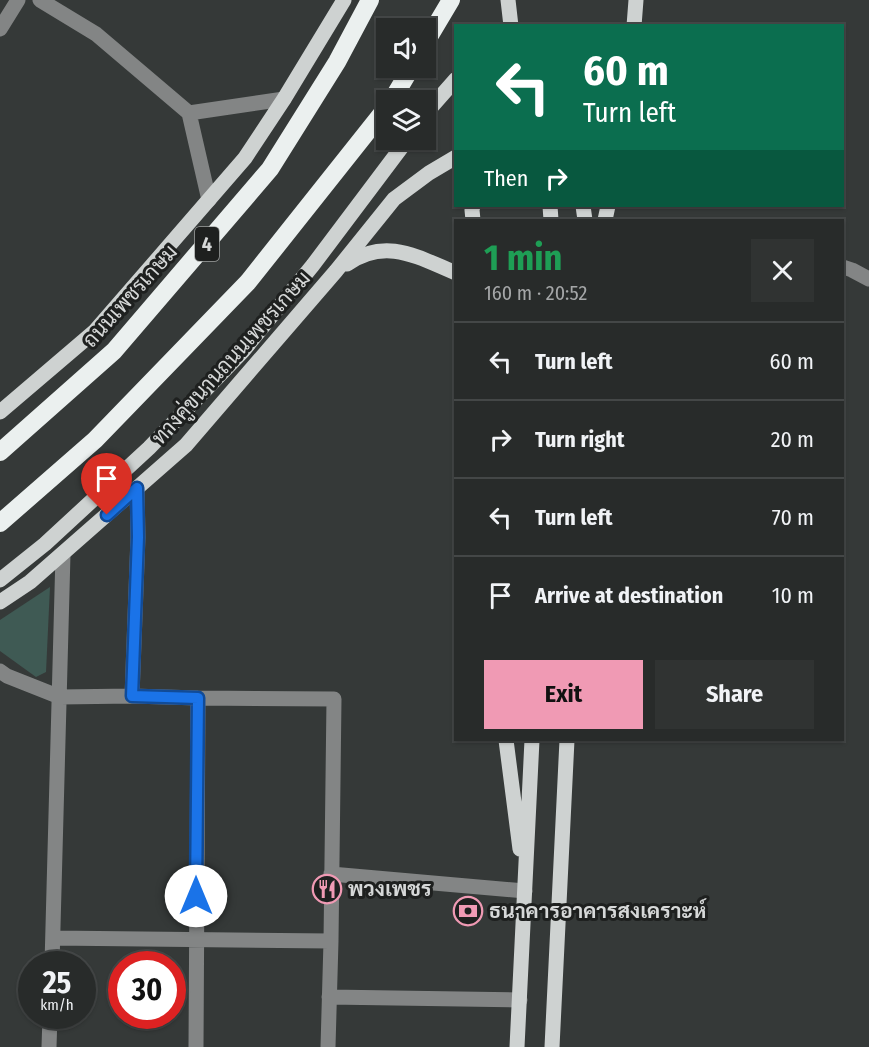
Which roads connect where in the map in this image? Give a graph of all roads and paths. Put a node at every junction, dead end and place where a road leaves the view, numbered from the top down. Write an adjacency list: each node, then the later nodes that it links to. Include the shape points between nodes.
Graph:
1 (18, 0): 13 (street)
2 (40, 0): 17 (street, via 96,34)
3 (344, 0): 15 (main road, 4)
4 (370, 0): 27 (highway, ถนนเพชรเกษม / 4, via 337,63 270,169 114,351)
5 (451, 0): 12 (highway)
6 (508, 0): 10 (main road, bridge)
7 (513, 0): 9 (main road)
8 (636, 0): 11 (main road)
9 (503, 24)
10 (512, 24)
11 (634, 24)
12 (436, 25)
13 (0, 29)
14 (454, 81): 16 (main road)
15 (284, 99): 17 (street); 21 (main road, 4, via 245,158)
16 (436, 102)
17 (189, 113): 21 (street)
18 (376, 121): 29 (highway, via 248,282 95,440)
19 (399, 150): 31 (main road, via 243,351 149,448)
20 (454, 158): 23 (main road, ทางคู่ขนานถนนเพชรเกษม, via 394,199)
21 (209, 200): 26 (main road, 4, via 95,331)
22 (844, 267): 25 (street)
23 (336, 271): 24 (main road, via 357,257 387,249 406,252); 28 (main road, ทางคู่ขนานถนนเพชรเกษม, via 186,445)
24 (454, 272)
25 (869, 279)
26 (0, 412)
27 (0, 452)
28 (137, 488): 30 (main road, ทางคู่ขนานถนนเพชรเกษม); 34 (street)
29 (0, 523)
30 (63, 554): 32 (main road, ทางคู่ขนานถนนเพชรเกษม); 35 (street)
31 (0, 580)
32 (0, 602)
33 (0, 671): 35 (street)
34 (132, 696): 35 (street); 36 (street)
35 (60, 697): 42 (street)
36 (198, 698): 40 (street, via 333,699); 43 (street)
37 (506, 741): 41 (main road)
38 (532, 741): 41 (main road)
39 (567, 741): 53 (main road)
40 (331, 874): 41 (street); 44 (street)
41 (525, 891): 47 (main road)
42 (53, 938): 43 (street); 45 (street)
43 (196, 940): 44 (street); 50 (street)
44 (331, 941): 46 (street)
45 (52, 951)
46 (329, 997): 47 (street); 51 (street)
47 (520, 1000): 52 (main road)
48 (50, 1029): 49 (street)
49 (50, 1047)
50 (196, 1047)
51 (328, 1047)
52 (517, 1047)
53 (552, 1047)

